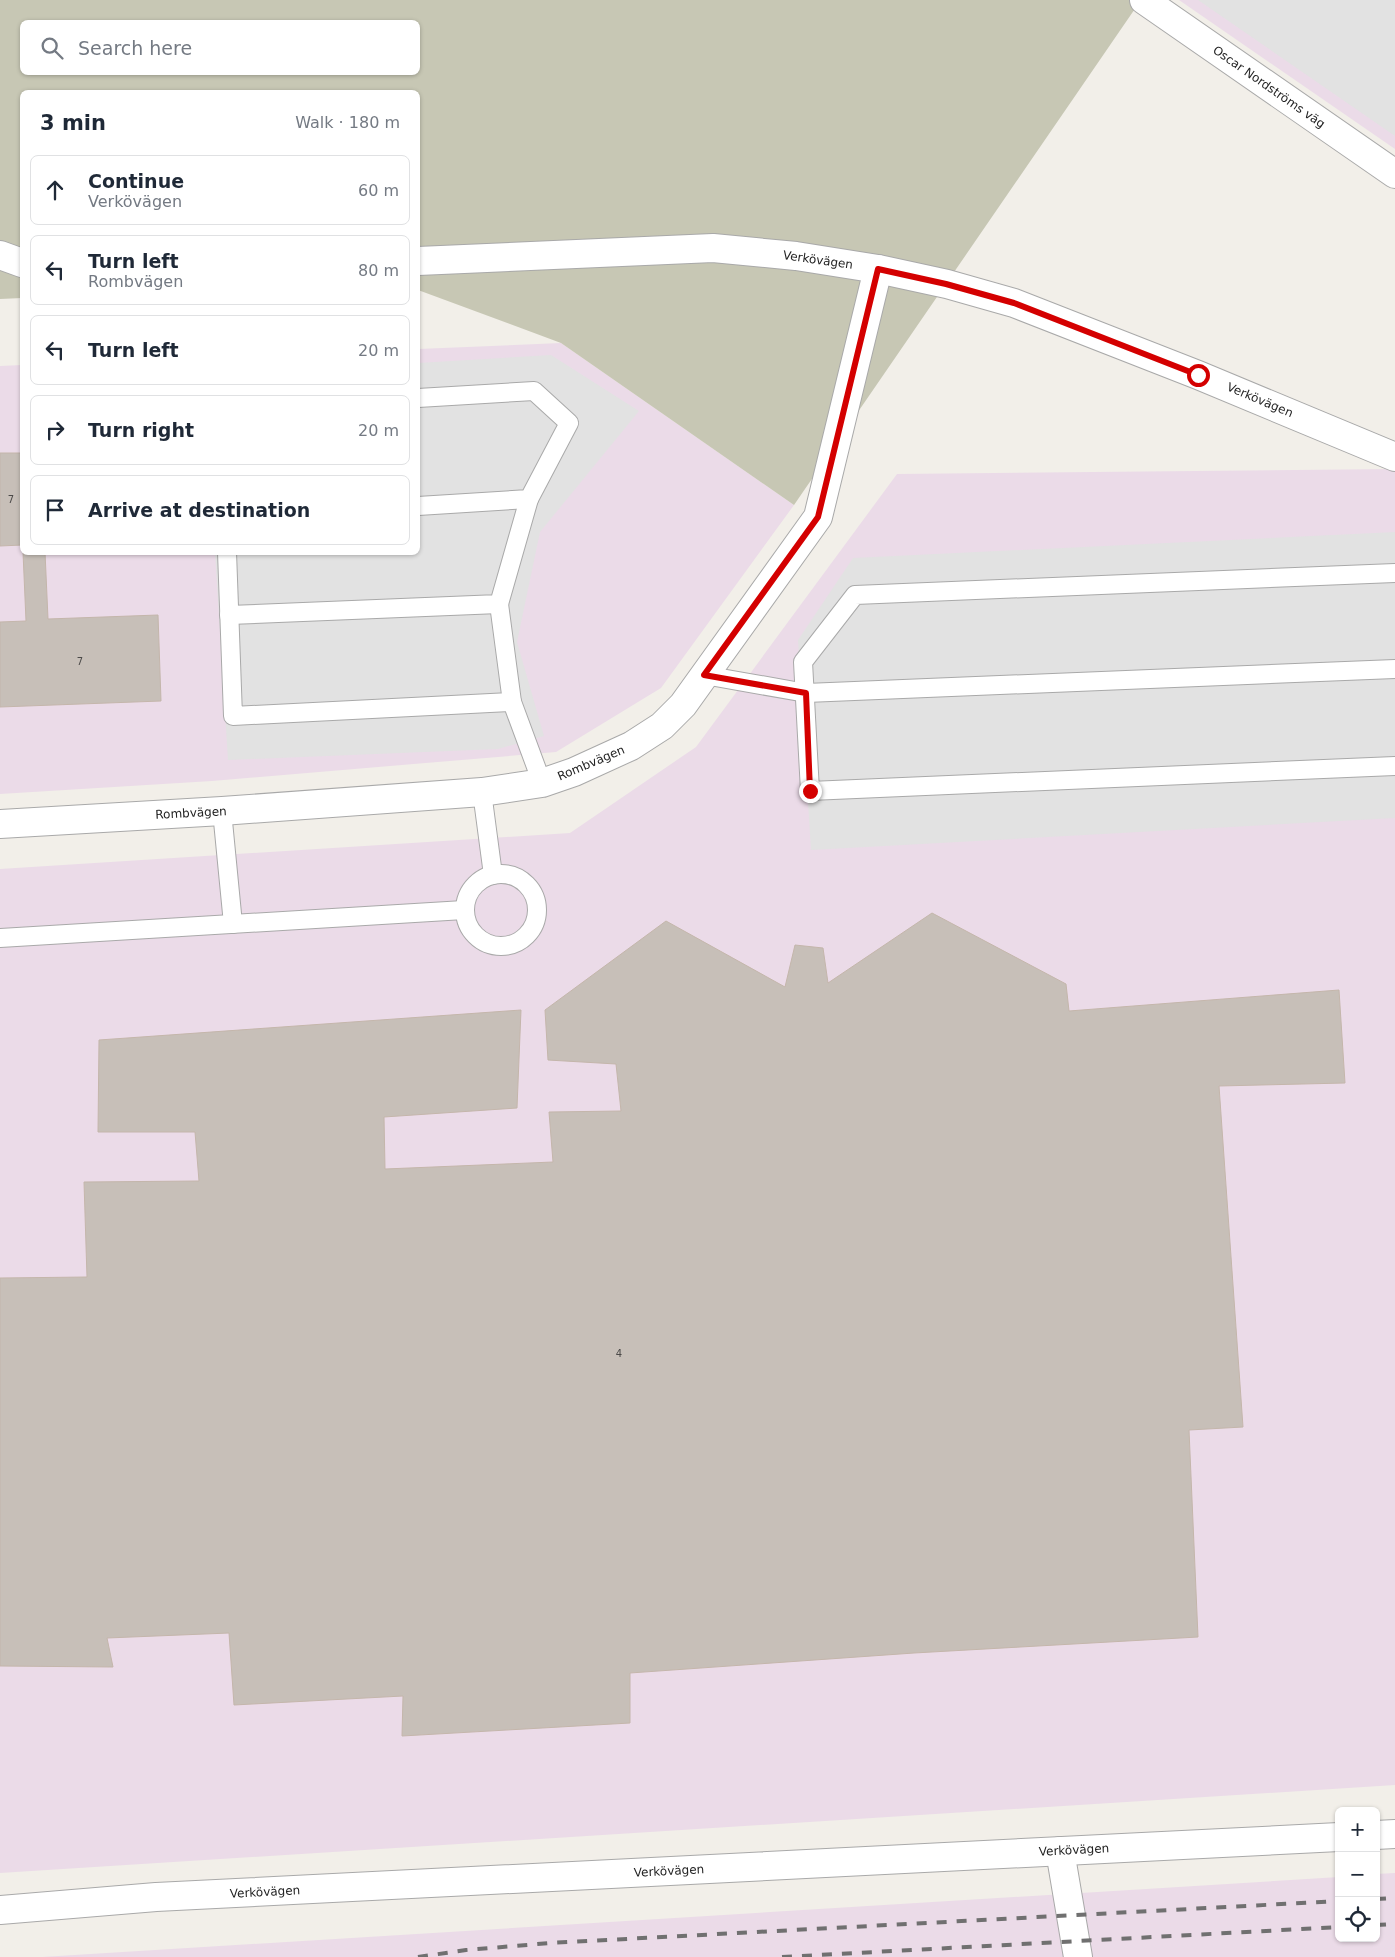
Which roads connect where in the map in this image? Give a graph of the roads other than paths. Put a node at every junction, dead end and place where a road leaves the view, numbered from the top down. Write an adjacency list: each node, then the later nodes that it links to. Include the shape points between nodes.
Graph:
1 (1144, 0): 2 (street, Oscar Nordströms väg)
2 (1395, 174)
3 (0, 255): 5 (street)
4 (420, 261): 6 (street, Verkövägen, via 713,248 796,256)
5 (20, 262)
6 (878, 269): 8 (street, Verkövägen, via 1014,303); 16 (street, Rombvägen, via 818,517)
7 (420, 398): 9 (lane, via 534,392 569,423)
8 (1395, 456)
9 (529, 499): 10 (lane); 13 (lane)
10 (420, 506)
11 (227, 555): 14 (lane)
12 (1395, 573): 17 (lane, via 855,595 803,662)
13 (499, 604): 14 (lane); 18 (lane)
14 (229, 615): 18 (lane, via 233,716)
15 (1395, 669): 17 (lane)
16 (704, 675): 17 (lane); 20 (street, Rombvägen, via 684,705 662,726 605,758)
17 (806, 693): 19 (lane, via 810,791)
18 (512, 702): 20 (lane)
19 (1395, 766)
20 (542, 783): 21 (street, Rombvägen)
21 (482, 792): 22 (street, Rombvägen); 24 (lane)
22 (222, 811): 23 (street, Rombvägen); 26 (lane)
23 (0, 824)
24 (493, 875): 25 (lane, via 473,887); 25 (lane, via 517,878 532,893 537,911 526,936 507,946 483,942 470,928)
25 (464, 910): 26 (lane)
26 (233, 924): 27 (lane)
27 (0, 938)
28 (1395, 1834): 29 (street)
29 (1380, 1835)
30 (1335, 1837): 31 (street, Verkövägen)
31 (1060, 1851): 32 (street, Verkövägen, via 156,1897); 33 (street)
32 (0, 1910)
33 (1078, 1957)

